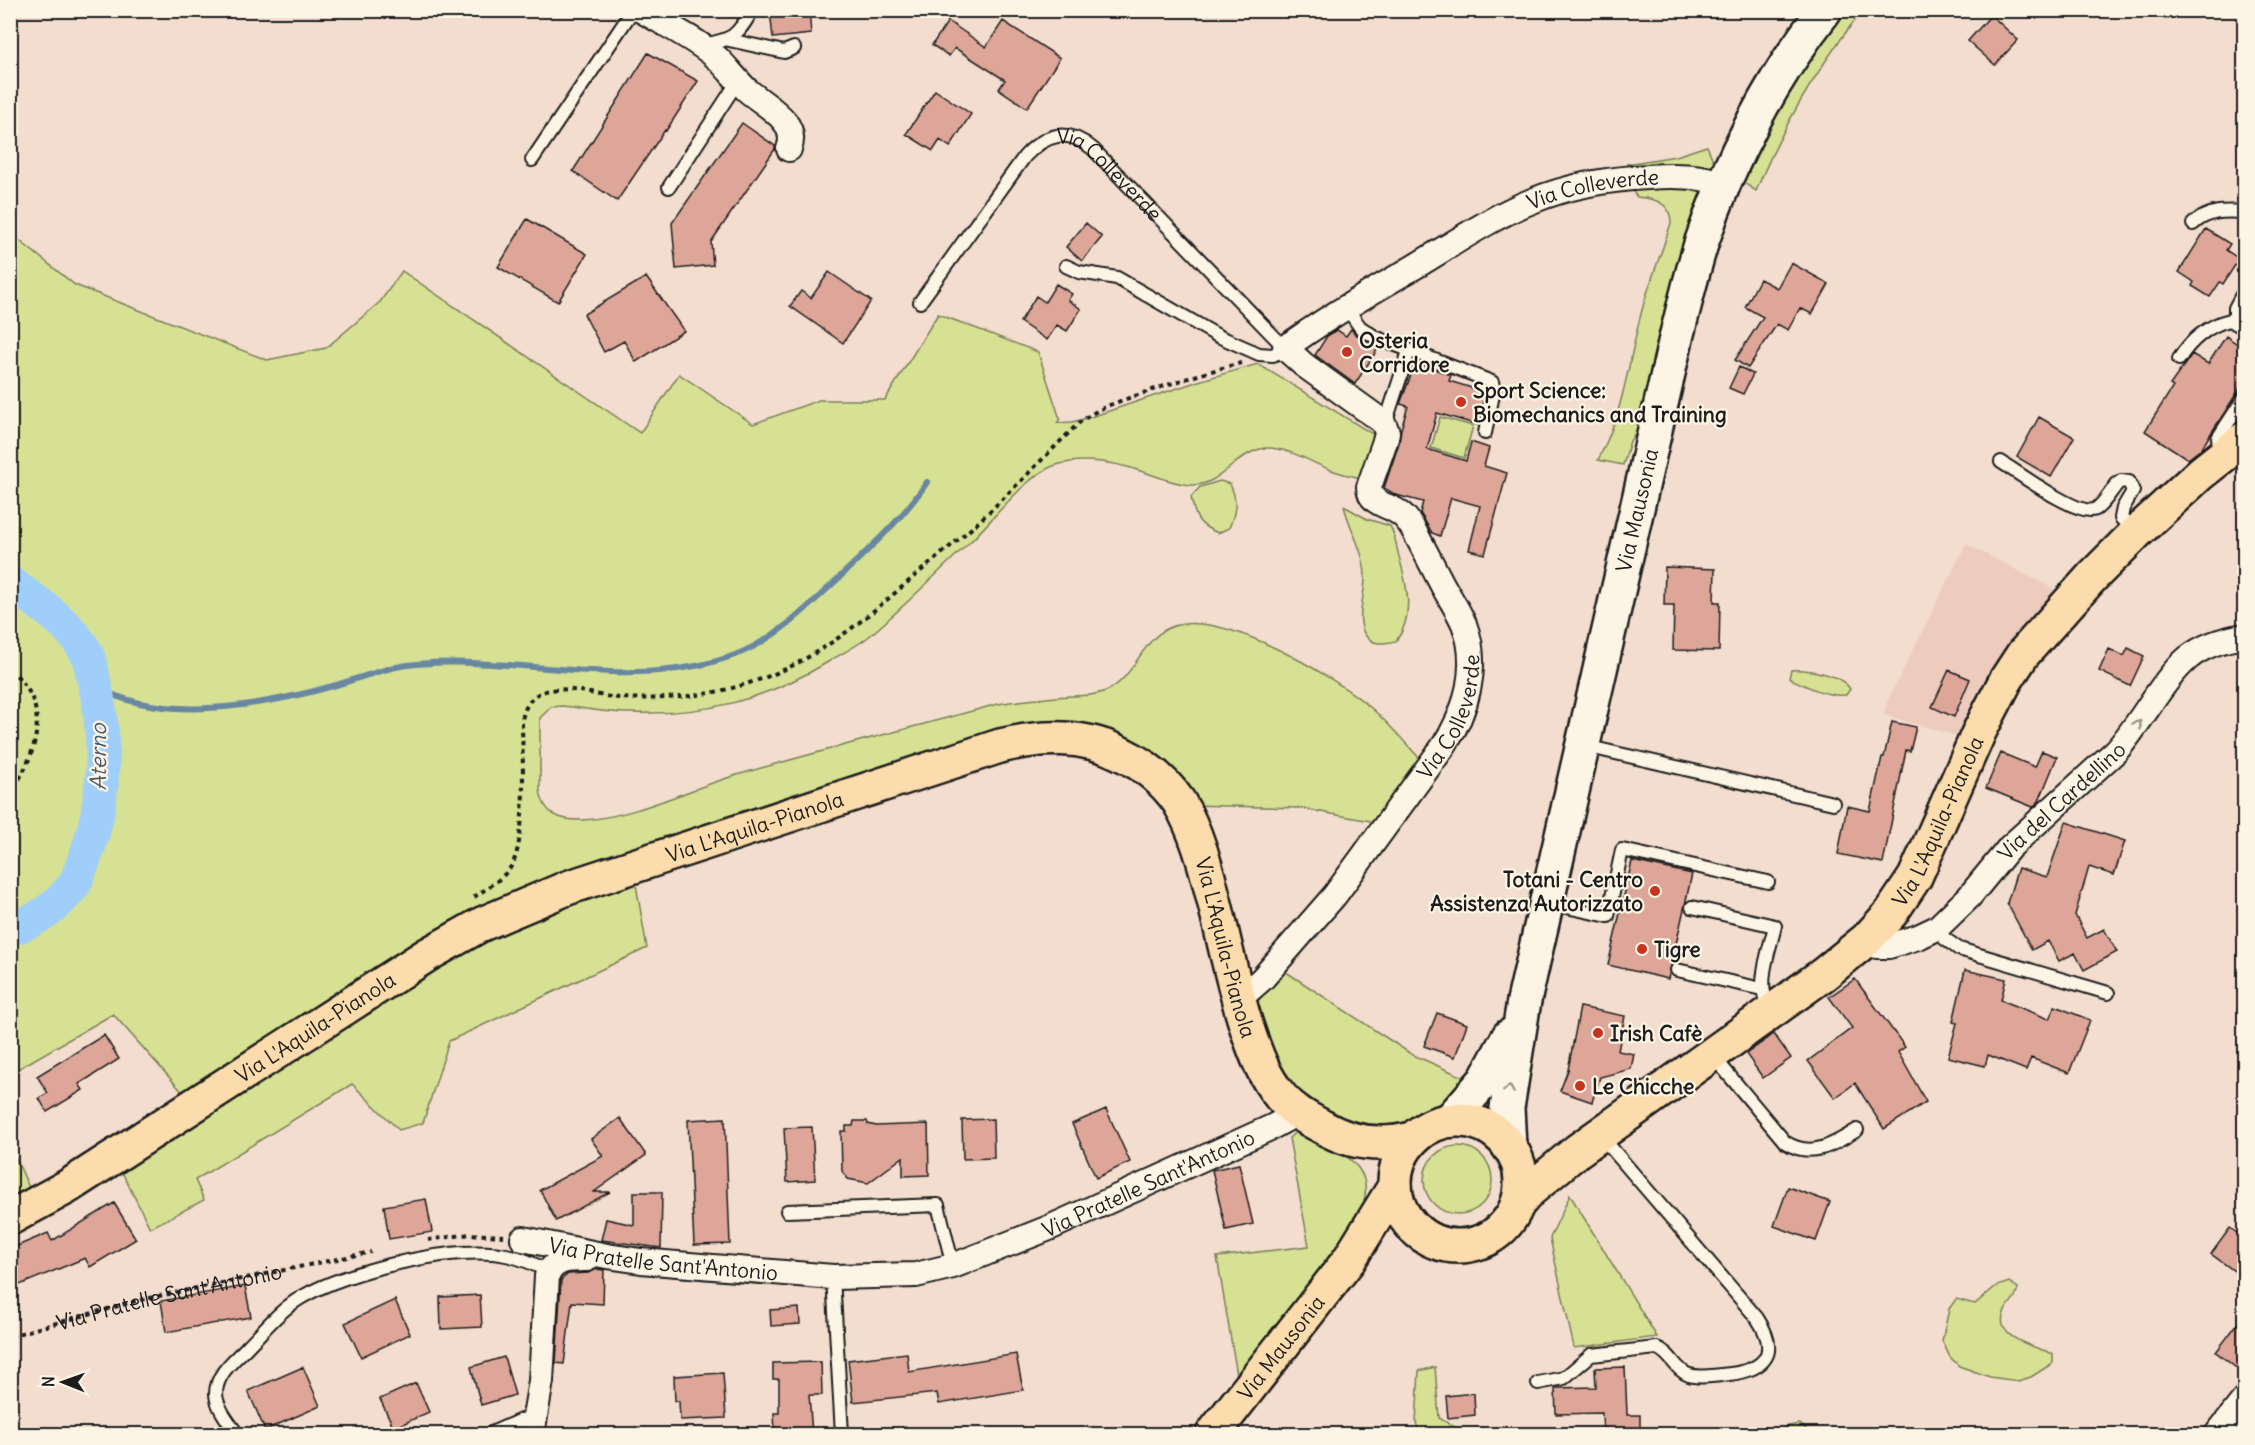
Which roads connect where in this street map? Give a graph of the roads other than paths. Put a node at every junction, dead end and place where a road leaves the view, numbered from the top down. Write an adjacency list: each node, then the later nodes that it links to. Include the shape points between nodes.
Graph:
1 (633, 10): 10 (lane)
2 (641, 10): 6 (street)
3 (752, 10): 5 (lane, via 742,28)
4 (1825, 10): 11 (main road, Via Mausonia, via 1776,84)
5 (729, 40): 6 (lane); 7 (lane, via 784,52)
6 (701, 45): 8 (street)
7 (794, 48)
8 (738, 81): 9 (street, via 785,121 792,135); 12 (lane)
9 (789, 149)
10 (532, 160)
11 (1724, 184): 18 (street, Via Colleverde, via 1691,177 1637,178 1546,196 1494,220); 30 (main road, Via Mausonia, via 1702,242 1679,325)
12 (669, 187)
13 (2244, 212): 14 (lane, via 2214,211)
14 (2193, 224)
15 (1066, 266): 21 (lane, Via Colleverde, via 1117,278 1248,350)
16 (2244, 291): 19 (lane, via 2235,308)
17 (920, 302): 21 (lane, Via Colleverde, via 1025,156 1045,138 1072,137 1093,149)
18 (1346, 307): 20 (lane, via 1367,333); 21 (street, Via Colleverde)
19 (2240, 325): 22 (lane, via 2230,320 2220,322 2199,336)
20 (1409, 351): 24 (lane); 25 (lane, via 1494,384)
21 (1276, 352): 24 (street, Via Colleverde, via 1301,363)
22 (2179, 359)
23 (2244, 398): 26 (lane, via 2218,438 2219,446)
24 (1383, 422): 39 (street, Via Colleverde, via 1386,438 1369,487 1370,495 1410,523 1461,620 1470,657 1466,698 1454,731 1350,875 1287,952)
25 (1485, 433)
26 (2234, 446): 28 (main road, Via L'Aquila-Pianola)
27 (2001, 462): 28 (lane, via 2063,501 2090,510 2098,508 2121,481 2129,482 2133,490 2121,518)
28 (2136, 533): 36 (main road, Via L'Aquila-Pianola, via 2042,631 2014,667 1979,732 1920,868 1898,904)
29 (2244, 636): 35 (street, Via del Cardellino, one-way to 29, via 2021,837 2116,751 2189,657 2208,646)
30 (1583, 746): 31 (lane); 33 (main road, Via Mausonia)
31 (1833, 803)
32 (1768, 882): 33 (lane, via 1622,850 1608,916)
33 (1547, 903): 41 (main road, Via Mausonia)
34 (1692, 907): 40 (lane, via 1775,926)
35 (1937, 928): 36 (street, Via del Cardellino, via 1889,946 1878,947); 38 (lane, via 1959,949)
36 (1867, 939): 40 (main road, Via L'Aquila-Pianola, via 1835,966)
37 (1677, 970): 40 (lane)
38 (2108, 993)
39 (1239, 999): 43 (main road, Via L'Aquila-Pianola, via 1266,1074 1281,1098); 53 (main road, Via L'Aquila-Pianola, via 1203,857 1184,811 1171,792 1142,764 1098,744 1053,738 1019,741 618,870 502,915 428,955 67,1187)
40 (1767, 1000): 42 (main road, Via L'Aquila-Pianola)
41 (1524, 1001): 44 (main road, Via Mausonia, via 1492,1069); 49 (main road, Via Mausonia, one-way to 41, via 1506,1108)
42 (1712, 1056): 45 (lane, via 1792,1146 1806,1151 1822,1149); 48 (main road, Via L'Aquila-Pianola)
43 (1296, 1111): 46 (main road, Via L'Aquila-Pianola); 58 (street, Via Pratelle Sant'Antonio, via 1272,1127 1049,1228)
44 (1450, 1120): 47 (main road, via 1432,1125); 49 (main road, via 1481,1125)
45 (1857, 1130)
46 (1340, 1137): 47 (main road, Via L'Aquila-Pianola, via 1375,1143); 50 (main road, Via L'Aquila-Pianola)
47 (1412, 1139): 50 (main road, via 1398,1163)
48 (1588, 1143): 49 (main road, Via L'Aquila-Pianola, via 1558,1156 1535,1156); 51 (main road, Via L'Aquila-Pianola); 61 (lane, via 1753,1312 1768,1340 1767,1355 1748,1371 1702,1376 1682,1372 1657,1348 1594,1354 1584,1358 1564,1378)
49 (1510, 1148): 51 (main road, via 1520,1176)
50 (1395, 1185): 54 (main road, via 1403,1213); 57 (main road, Via Mausonia)
51 (1517, 1204): 54 (main road, via 1501,1228 1477,1243 1448,1245)
52 (787, 1211): 58 (lane, via 938,1205)
53 (10, 1218)
54 (1422, 1235): 57 (main road, Via Mausonia, via 1406,1232 1392,1236)
55 (523, 1239): 56 (street, Via Pratelle Sant'Antonio)
56 (608, 1256): 59 (street, via 564,1260); 60 (street, Via Pratelle Sant'Antonio)
57 (1348, 1260): 67 (main road, Via Mausonia)
58 (953, 1266): 60 (street, Via Pratelle Sant'Antonio, via 916,1275)
59 (549, 1272): 63 (street); 64 (lane, via 518,1257 464,1253 372,1269 301,1297 220,1377 216,1396)
60 (833, 1277): 66 (lane)
61 (1538, 1383)
62 (2244, 1400): 68 (street)
63 (534, 1426): 65 (lane, via 521,1420)
64 (237, 1434)
65 (489, 1434)
66 (842, 1434)
67 (1213, 1434)
68 (2217, 1434)

